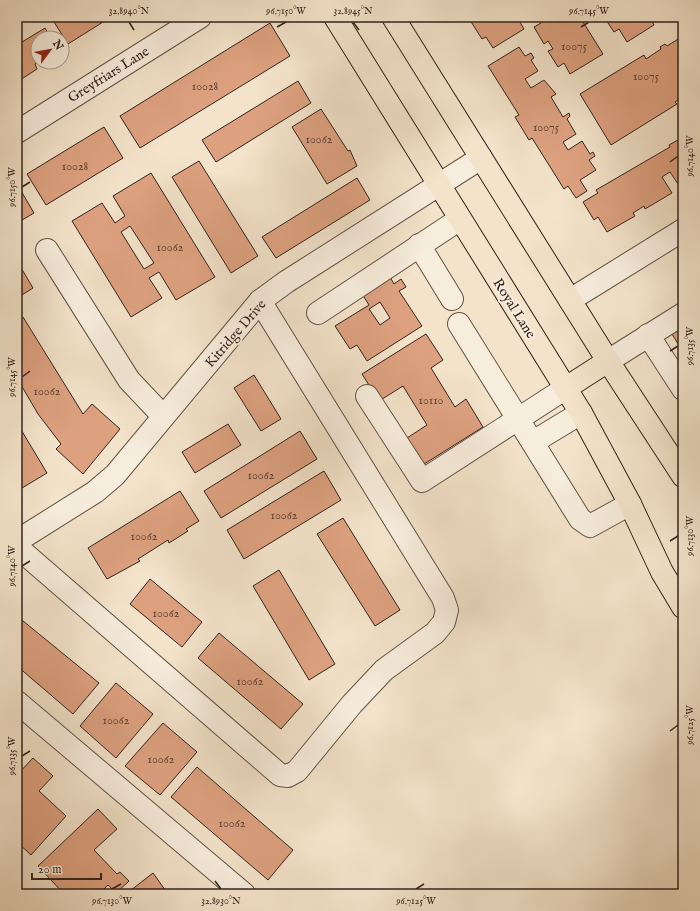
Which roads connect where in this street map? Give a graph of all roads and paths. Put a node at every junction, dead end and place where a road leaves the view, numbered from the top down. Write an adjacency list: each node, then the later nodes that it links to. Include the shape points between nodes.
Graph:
1 (200, 17): 4 (lane, Greyfriars Lane)
2 (335, 17): 6 (main road, Royal Lane)
3 (393, 17): 5 (main road)
4 (17, 132)
5 (481, 158): 6 (lane, Kitridge Drive); 12 (main road)
6 (439, 184): 7 (main road, Royal Lane); 13 (lane, Kitridge Drive)
7 (460, 219): 9 (lane); 19 (main road, Royal Lane)
8 (683, 230): 12 (lane)
9 (419, 245): 11 (lane); 14 (lane)
10 (48, 250): 23 (lane, via 129,380)
11 (452, 299)
12 (570, 300): 18 (main road)
13 (260, 301): 23 (lane, Kitridge Drive); 29 (lane, via 443,598 447,610 444,622 435,633 384,670 352,704 297,771 288,776 280,775)
14 (318, 313)
15 (683, 314): 17 (lane)
16 (459, 324): 24 (lane)
17 (648, 335): 18 (lane); 20 (lane)
18 (608, 361): 19 (main road); 26 (main road)
19 (566, 388): 22 (main road, Royal Lane); 24 (lane)
20 (683, 389)
21 (367, 396): 24 (lane, via 422,481 491,438)
22 (581, 412): 25 (lane); 27 (main road, Royal Lane)
23 (163, 416): 28 (lane, Kitridge Drive, via 104,486)
24 (518, 417): 25 (lane)
25 (533, 442): 27 (lane, via 580,519 590,526)
26 (683, 476)
27 (630, 504): 30 (main road, Royal Lane, via 659,566)
28 (17, 540)
29 (17, 547)
30 (683, 607)
31 (17, 702): 32 (lane)
32 (244, 894)

